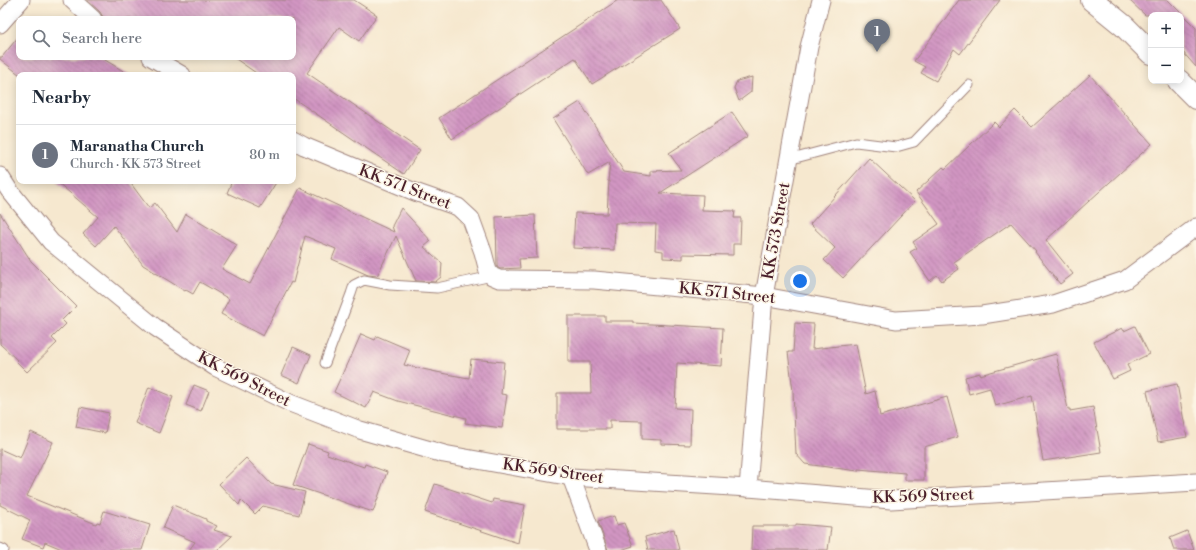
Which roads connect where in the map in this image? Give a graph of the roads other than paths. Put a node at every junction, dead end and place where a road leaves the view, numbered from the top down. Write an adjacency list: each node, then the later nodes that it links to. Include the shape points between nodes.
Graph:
1 (21, 0): 6 (street)
2 (72, 0): 5 (street)
3 (821, 0): 14 (street, KK 573 Street, via 809,47)
4 (1092, 0): 7 (main road)
5 (90, 16)
6 (0, 24)
7 (1148, 50)
8 (155, 60): 9 (street)
9 (177, 72)
10 (969, 84): 14 (lane, via 914,142 896,147 856,142)
11 (1182, 84): 12 (main road)
12 (1196, 98)
13 (296, 142): 17 (street, KK 571 Street, via 415,192 458,207 472,219 488,271)
14 (788, 160): 18 (street, KK 573 Street)
15 (0, 176): 20 (street, KK 569 Street, via 51,242 154,327 215,367 290,403 360,430 444,454)
16 (1196, 228): 18 (street, KK 571 Street, via 1125,280 1053,304 982,315 896,320)
17 (492, 276): 18 (street, KK 571 Street, via 499,280 594,280); 19 (lane, via 436,288 390,285 364,280 354,285)
18 (764, 296): 22 (street, KK 573 Street)
19 (325, 363)
20 (571, 477): 22 (street, KK 569 Street); 25 (street)
21 (1196, 482): 22 (street, KK 569 Street, via 891,500)
22 (748, 488)
23 (0, 548): 24 (lane)
24 (4, 550)
25 (598, 550)

